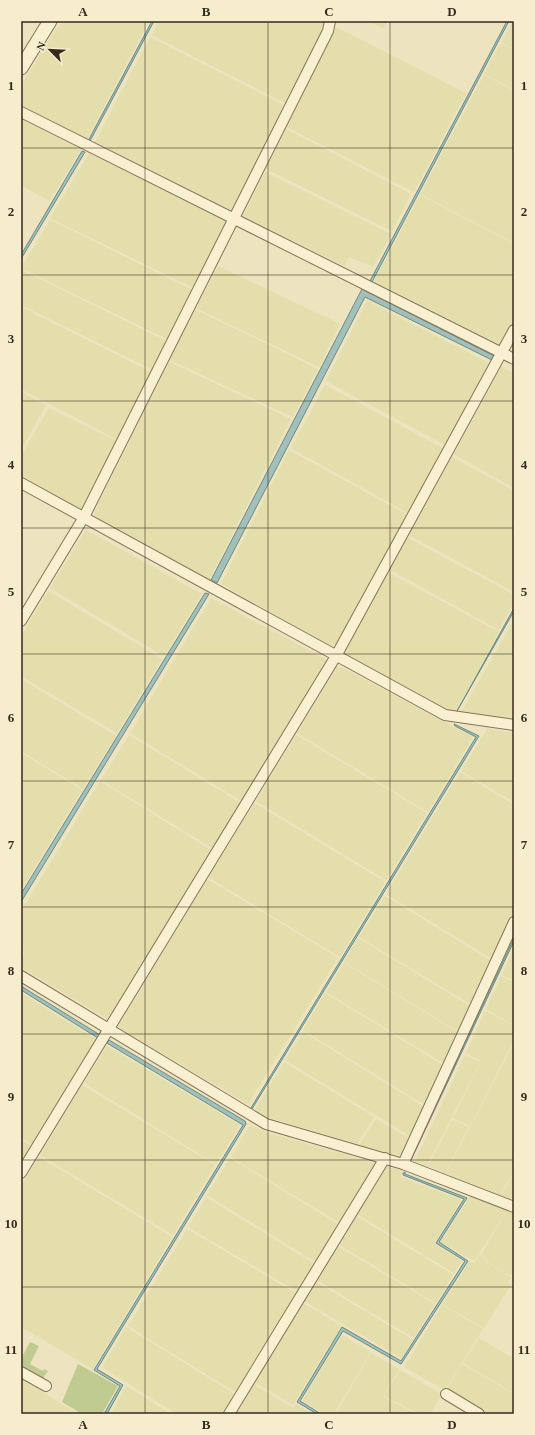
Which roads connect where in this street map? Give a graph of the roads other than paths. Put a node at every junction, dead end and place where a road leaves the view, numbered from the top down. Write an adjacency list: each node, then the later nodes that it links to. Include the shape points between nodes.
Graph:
1 (50, 21): 3 (street)
2 (330, 21): 5 (street, via 328,31)
3 (21, 68)
4 (21, 112): 5 (street)
5 (234, 219): 7 (street); 10 (street)
6 (514, 330): 7 (street)
7 (501, 353): 8 (street); 12 (street)
8 (514, 359)
9 (21, 484): 10 (street)
10 (84, 517): 11 (street); 12 (street)
11 (21, 621)
12 (336, 656): 13 (street, via 445,715); 16 (street)
13 (514, 725)
14 (514, 922): 18 (street)
15 (21, 976): 16 (street)
16 (108, 1029): 17 (street, via 266,1124); 19 (street)
17 (384, 1158): 18 (street); 25 (street)
18 (403, 1164): 20 (street)
19 (21, 1173)
20 (514, 1207)
21 (21, 1372): 22 (street)
22 (46, 1386)
23 (446, 1394): 24 (street)
24 (462, 1410): 26 (street)
25 (229, 1414)
26 (479, 1414)

